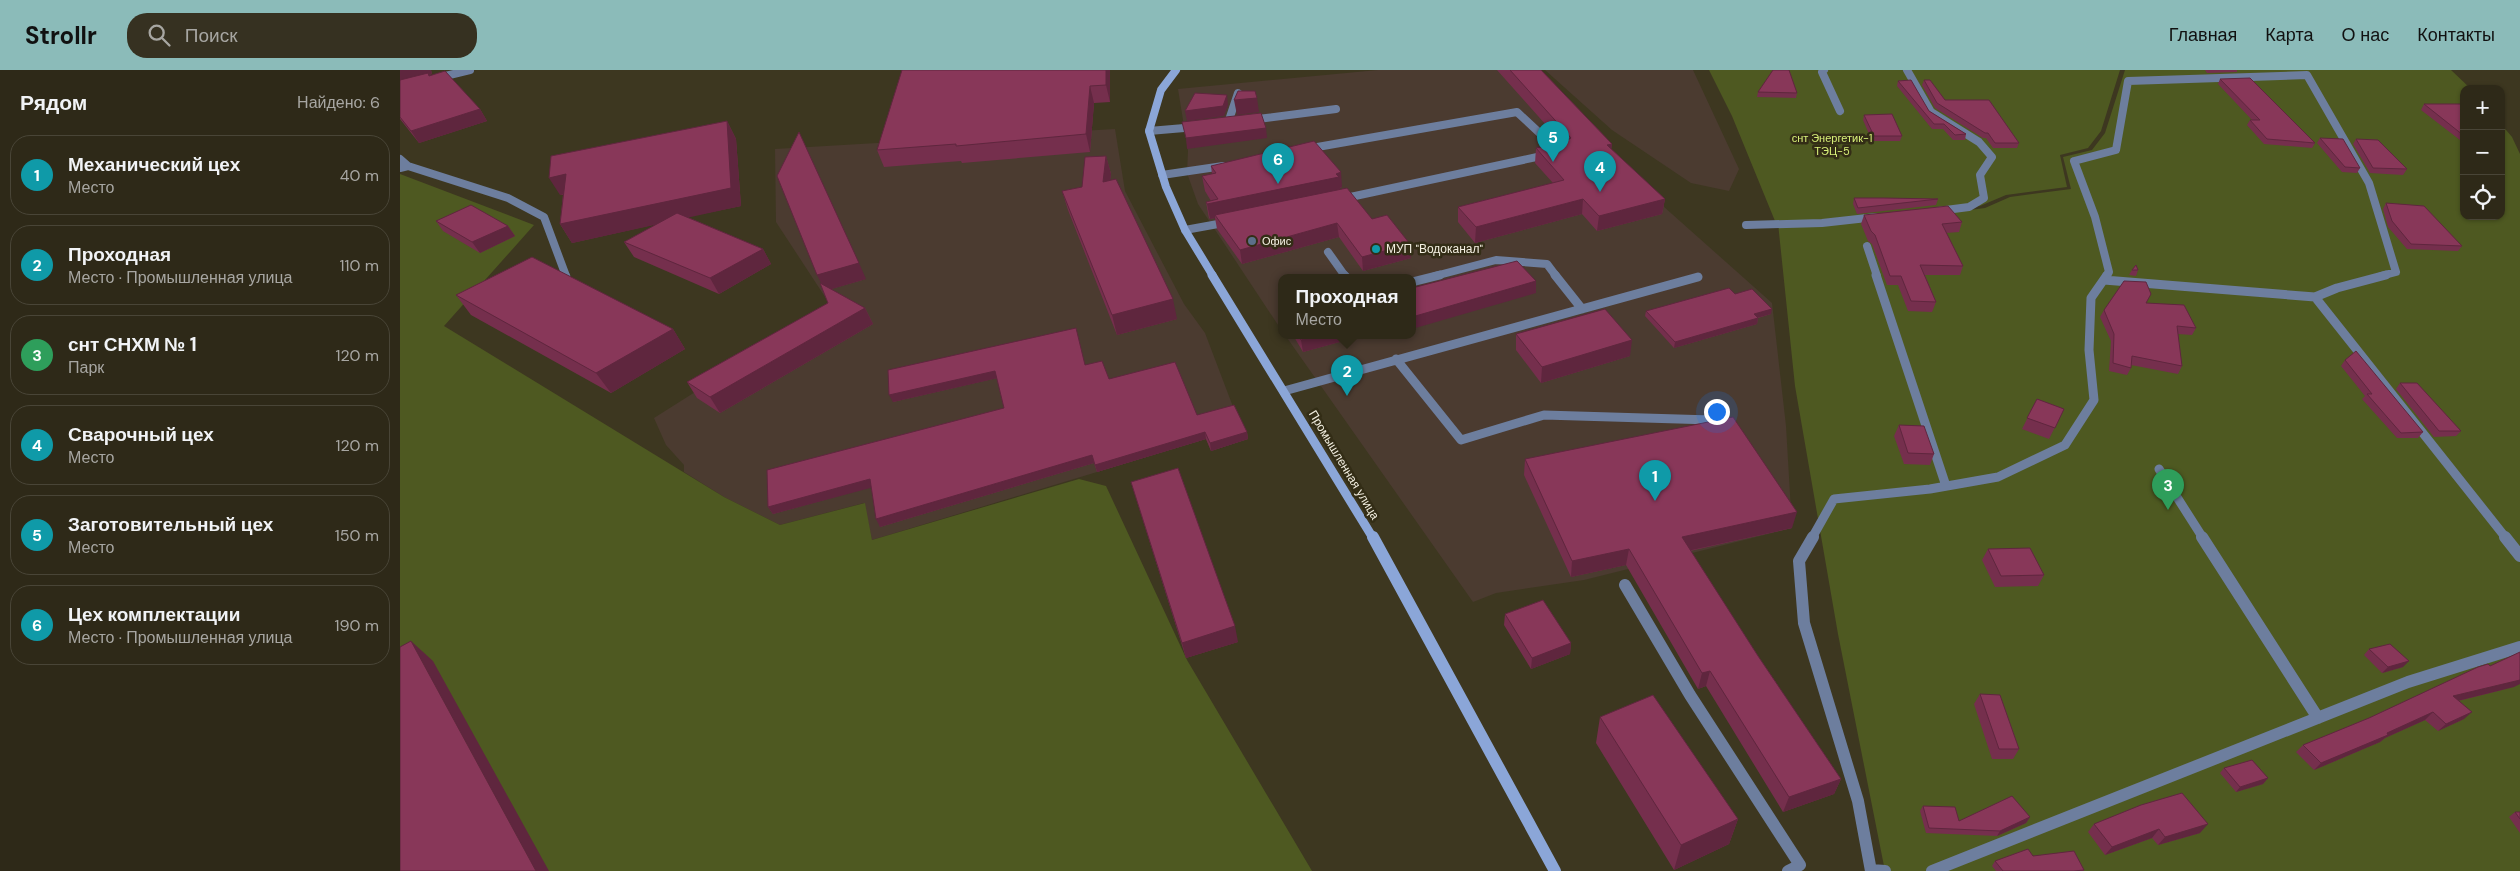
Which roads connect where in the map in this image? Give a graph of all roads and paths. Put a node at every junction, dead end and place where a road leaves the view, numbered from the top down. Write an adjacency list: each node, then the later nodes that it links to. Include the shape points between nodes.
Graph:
1 (470, 70): 5 (street)
2 (1176, 70): 13 (main road, via 1161,90)
3 (1824, 70): 9 (street, via 1822,72)
4 (1907, 70): 20 (street, via 1935,116 1967,133 1992,158 1980,175 1984,198 1969,207)
5 (446, 73): 6 (street)
6 (429, 81)
7 (1238, 93): 10 (street)
8 (1336, 109): 10 (street)
9 (1840, 111)
10 (1228, 123): 11 (street)
11 (1219, 124)
12 (1201, 126): 13 (street)
13 (1149, 131): 18 (main road, Промышленная улица)
14 (1299, 151): 19 (street, via 1517,112 1560,152)
15 (400, 159): 17 (street)
16 (1233, 163): 18 (street)
17 (404, 167): 28 (street, via 508,198 544,217)
18 (1162, 175): 24 (main road, Промышленная улица)
19 (1328, 201)
20 (1931, 211)
21 (1883, 216): 23 (street, via 1822,223)
22 (1241, 220): 24 (street)
23 (1746, 225)
24 (1185, 230): 35 (main road, Промышленная улица)
25 (1867, 246): 38 (street)
26 (1328, 252): 27 (street)
27 (1344, 274)
28 (566, 277)
29 (1698, 277): 33 (street)
30 (2104, 280): 32 (street); 32 (street, via 2109,272 2102,244 2074,161 2116,150 2128,81 2307,75 2369,183 2396,272); 38 (street, via 2091,298 2089,350 2094,400 2065,444 1998,477)
31 (1416, 281): 33 (street, via 1496,260 1547,264)
32 (2315, 296): 39 (street)
33 (1582, 309): 34 (street)
34 (1396, 359): 35 (street); 36 (street, via 1461,440 1544,415)
35 (1284, 390): 43 (main road, Промышленная улица, via 1379,547)
36 (1712, 420)
37 (2159, 469): 42 (street)
38 (1946, 486): 45 (street, via 1834,499 1799,561 1804,622 1858,801)
39 (2520, 556)
40 (1625, 585): 44 (street, via 1690,695 1800,865)
41 (2520, 647): 42 (street, via 2408,682)
42 (2318, 718): 47 (street)
43 (1555, 871)
44 (1788, 871)
45 (1871, 871): 46 (street)
46 (1885, 871)
47 (1932, 871)

